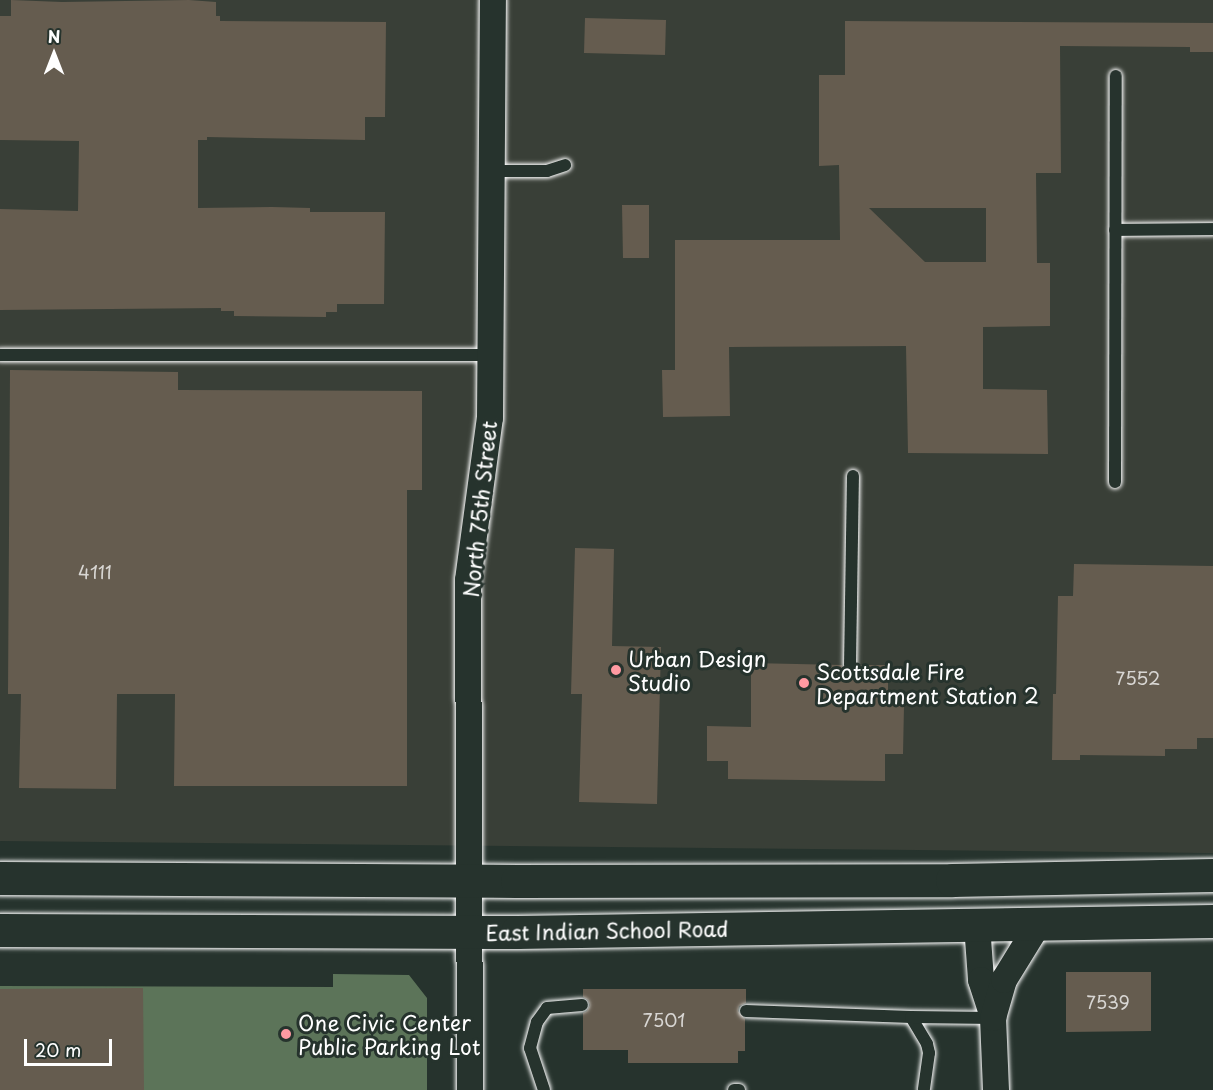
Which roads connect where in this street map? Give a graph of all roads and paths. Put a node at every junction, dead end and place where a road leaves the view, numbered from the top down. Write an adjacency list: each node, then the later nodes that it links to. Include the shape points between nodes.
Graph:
1 (493, 0): 4 (street, North 75th Street)
2 (1116, 76): 6 (lane)
3 (565, 165): 4 (lane, via 547,171)
4 (493, 171): 8 (street, North 75th Street)
5 (1213, 229): 6 (lane)
6 (1115, 230): 10 (lane)
7 (0, 355): 8 (lane)
8 (492, 355): 14 (street, North 75th Street, via 488,441 468,580)
9 (852, 477): 11 (lane)
10 (1115, 482)
11 (850, 665)
12 (1213, 875): 14 (main road)
13 (0, 878): 14 (main road)
14 (468, 881): 19 (street, North 75th Street)
15 (1213, 921): 16 (main road, East Indian School Road)
16 (1039, 923): 17 (main road, East Indian School Road); 23 (street, via 1004,980)
17 (977, 925): 19 (main road, East Indian School Road); 23 (street, via 981,980)
18 (0, 930): 19 (main road, East Indian School Road)
19 (468, 932): 24 (street, North 75th Street)
20 (582, 1005): 25 (lane, via 547,1008 537,1022 530,1048)
21 (746, 1011): 22 (lane)
22 (911, 1017): 23 (lane); 28 (lane, via 929,1053)
23 (993, 1018): 29 (street)
24 (470, 1090)
25 (543, 1090)
26 (734, 1090): 27 (lane)
27 (739, 1090)
28 (924, 1090)
29 (996, 1090)

